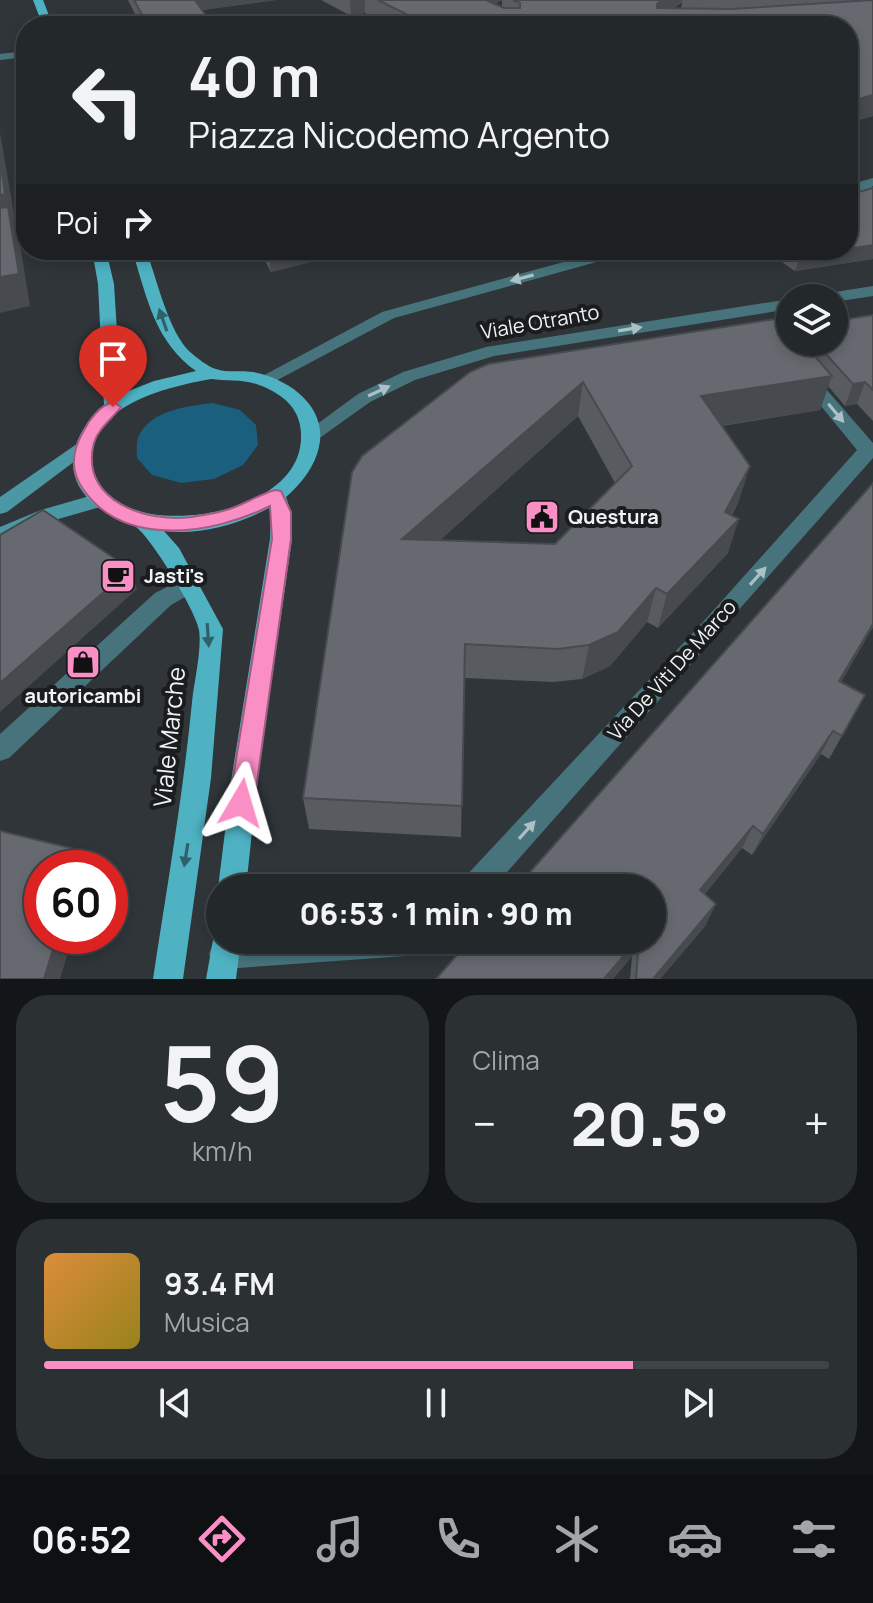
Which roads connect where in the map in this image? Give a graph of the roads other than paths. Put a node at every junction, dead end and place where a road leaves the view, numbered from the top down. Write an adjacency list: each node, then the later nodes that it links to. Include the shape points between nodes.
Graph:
1 (101, 260): 12 (main road)
2 (142, 260): 10 (main road, one-way to 2, via 184,355 169,336)
3 (588, 260): 11 (street, one-way to 11, via 388,315)
4 (873, 291): 5 (street)
5 (848, 295)
6 (776, 306): 7 (street, Viale Otranto)
7 (750, 310): 8 (street); 13 (street, Viale Otranto, one-way to 7, via 364,398 444,364 492,351)
8 (767, 331)
9 (796, 365): 15 (street, one-way to 15)
10 (211, 374): 11 (main road); 12 (main road, via 158,383)
11 (264, 380): 13 (main road, via 289,393 306,411)
12 (113, 407): 14 (main road)
13 (314, 433): 16 (main road, via 304,465)
14 (84, 445): 17 (main road, via 82,475); 18 (main road)
15 (870, 451): 24 (street, Via De Viti De Marco, one-way to 15)
16 (275, 496): 19 (main road, via 235,515 188,524); 23 (main road, via 281,539)
17 (100, 500): 19 (main road); 20 (main road)
18 (0, 507)
19 (143, 521): 21 (main road, Viale Marche)
20 (0, 536)
21 (189, 584): 22 (street, via 163,599); 27 (main road, Viale Marche, one-way to 27, via 211,629 198,778)
22 (0, 750)
23 (234, 874)
24 (487, 874)
25 (268, 954): 26 (street)
26 (224, 958)
27 (168, 979)

